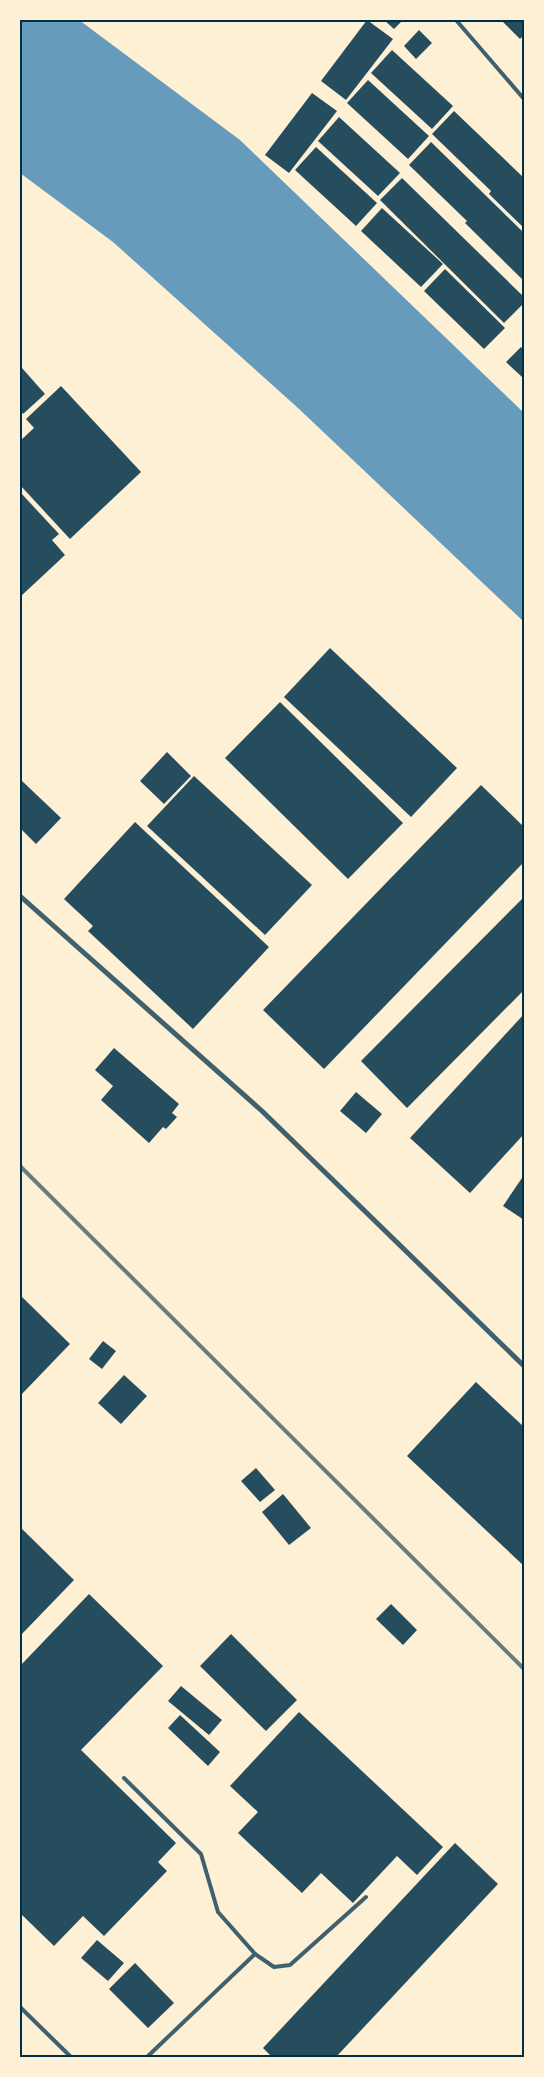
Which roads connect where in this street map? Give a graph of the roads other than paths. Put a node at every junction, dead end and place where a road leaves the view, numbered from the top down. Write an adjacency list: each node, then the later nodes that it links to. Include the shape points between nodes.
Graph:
1 (456, 20): 2 (lane)
2 (524, 99)
3 (20, 896): 4 (street, via 262,1111)
4 (524, 1366)
5 (124, 1778): 7 (lane, via 201,1854 218,1912)
6 (366, 1897): 7 (lane, via 290,1965 274,1967)
7 (255, 1954): 10 (lane)
8 (20, 2007): 9 (lane)
9 (71, 2057)
10 (148, 2057)

